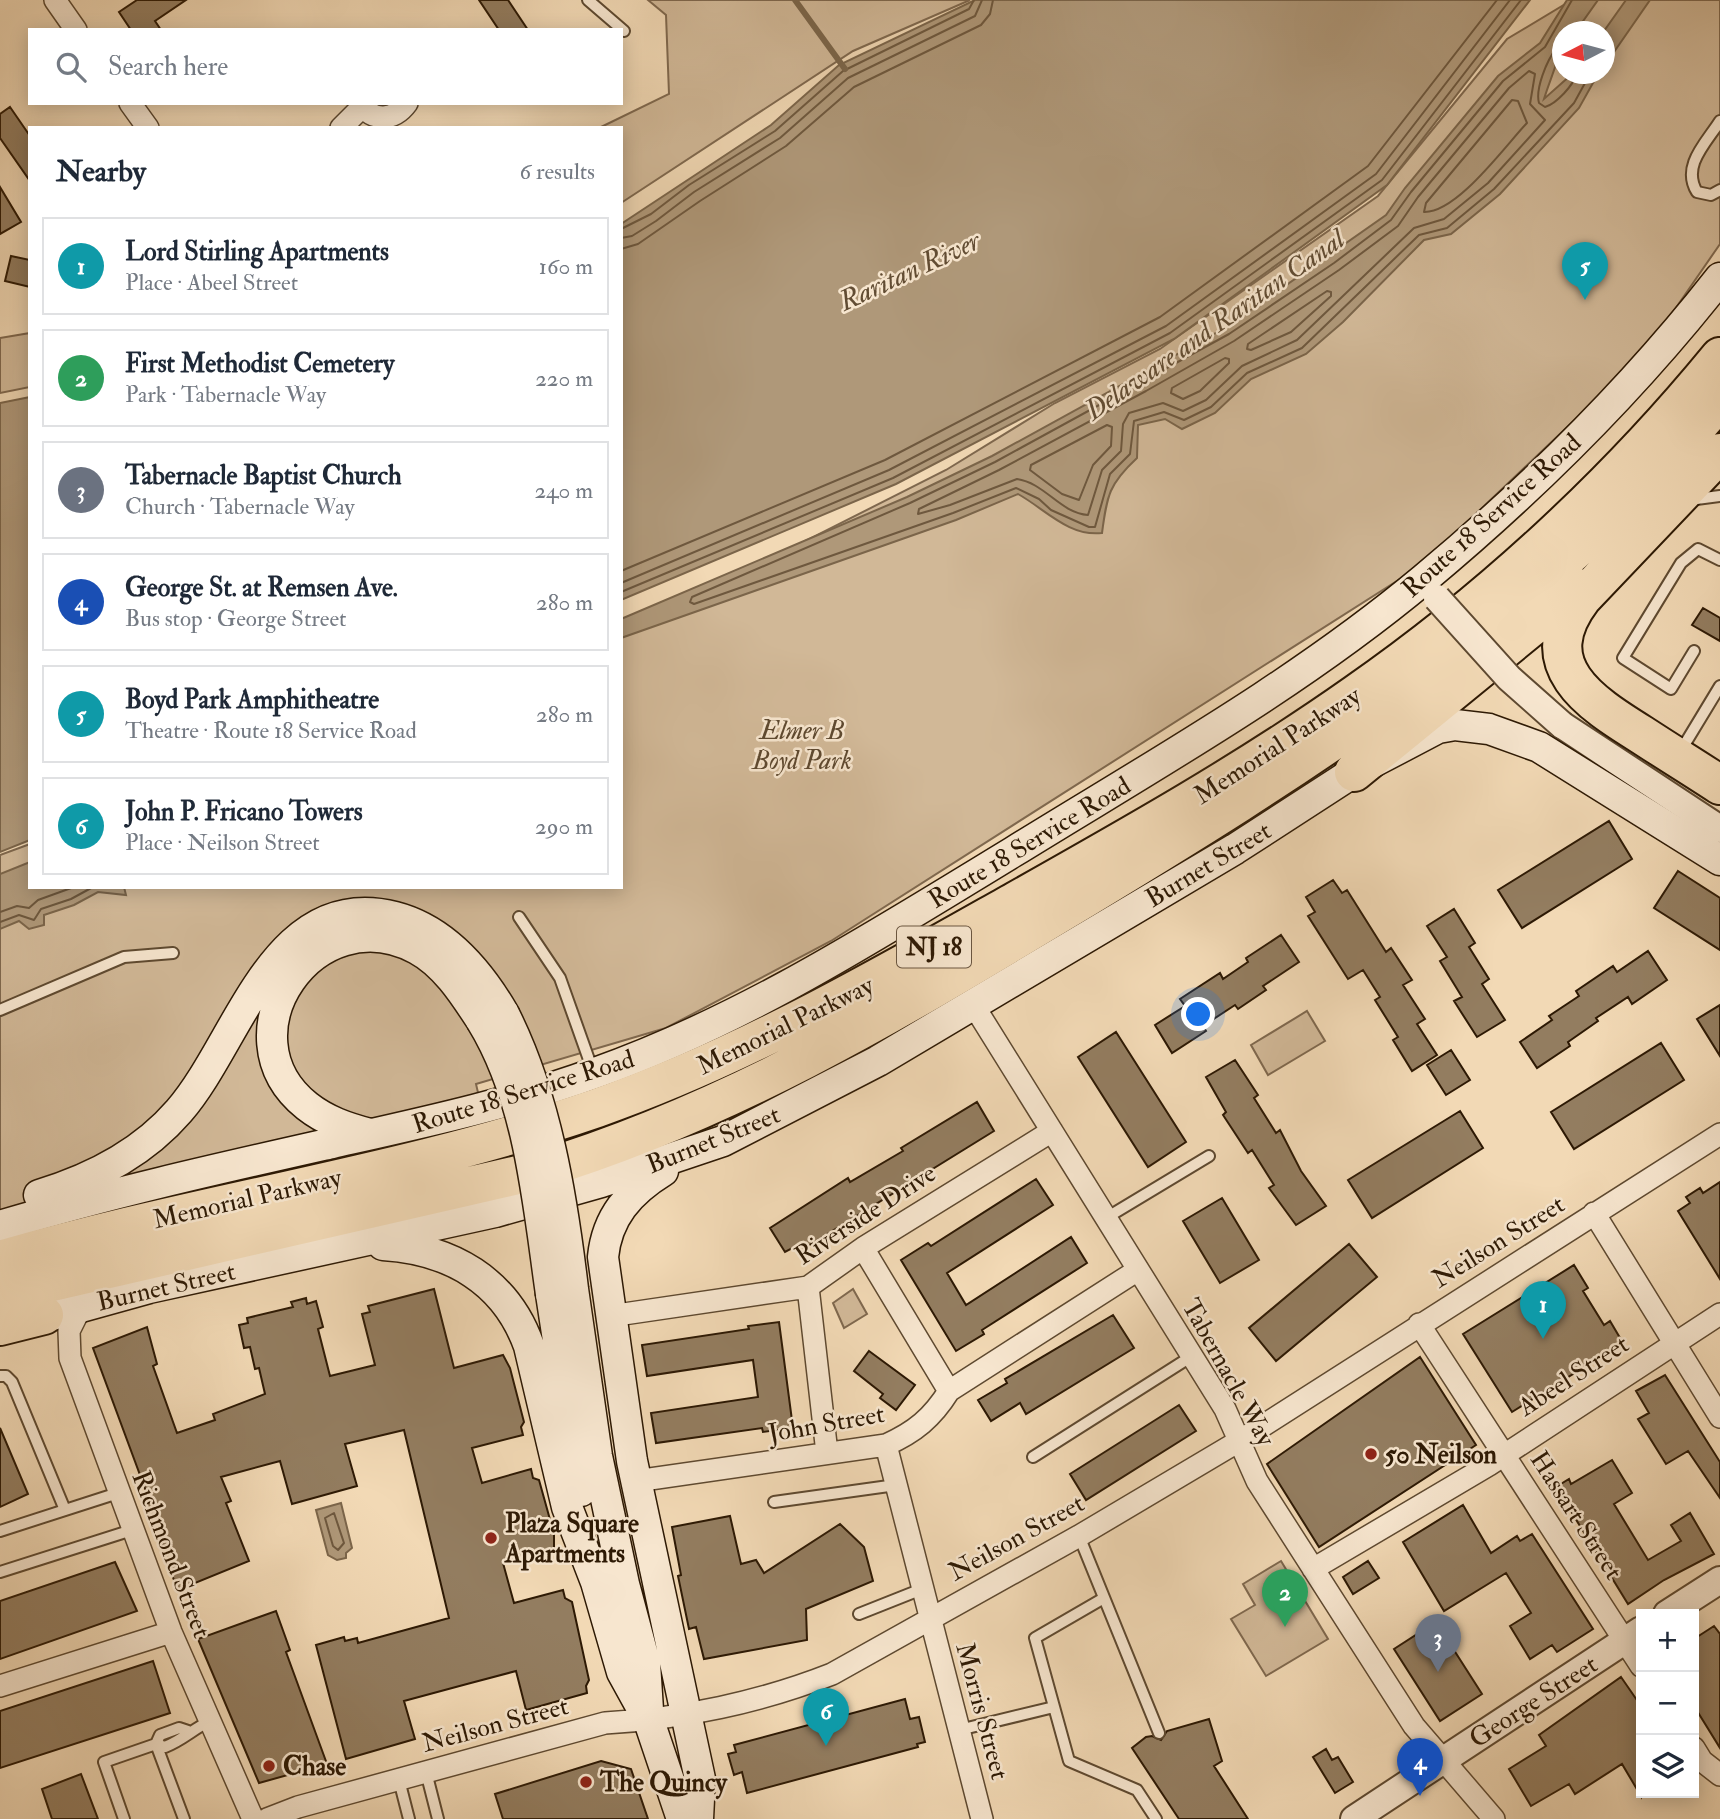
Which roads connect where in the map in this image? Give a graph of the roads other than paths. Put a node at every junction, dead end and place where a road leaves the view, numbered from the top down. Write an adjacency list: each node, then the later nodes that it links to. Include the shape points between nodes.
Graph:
1 (55, 0): 3 (street)
2 (588, 0): 4 (lane)
3 (75, 28)
4 (622, 28)
5 (131, 105): 9 (street)
6 (361, 105): 7 (street, via 369,113 386,117); 10 (street)
7 (406, 105)
8 (1720, 121): 11 (lane, via 1690,168 1690,181 1697,192 1711,195)
9 (147, 126)
10 (343, 126)
11 (1720, 190)
12 (1720, 278): 20 (main road, Route 18 Service Road, via 1603,414 1505,508)
13 (1720, 357): 45 (highway, Memorial Parkway / NJ 18, via 1634,455 1542,543 1361,691 1222,783 820,1011 676,1078 551,1123 383,1167 133,1223)
14 (1720, 400): 49 (highway, Memorial Parkway / NJ 18, via 1581,546 1475,639 1394,700 1168,849 810,1060 682,1119 539,1170)
15 (1720, 453): 17 (highway)
16 (1720, 496): 17 (lane)
17 (1673, 502): 18 (highway)
18 (1624, 551): 23 (highway, via 1566,621 1565,666 1573,682 1593,702); 24 (highway)
19 (1720, 560): 21 (lane, via 1698,549 1681,563 1623,658 1671,689)
20 (1430, 589): 26 (street, bridge, via 1509,678 1562,725); 33 (main road, Route 18 Service Road, via 1234,715 825,965 678,1041)
21 (1694, 651)
22 (1720, 686): 23 (lane)
23 (1676, 757): 25 (highway)
24 (1354, 772): 27 (main road, Burnet Street, via 1438,728 1466,726 1500,732 1553,754); 30 (main road, Burnet Street)
25 (1720, 785)
26 (1720, 829)
27 (1720, 860)
28 (519, 917): 33 (lane, via 560,978)
29 (173, 953): 31 (lane, via 124,957)
30 (974, 1006): 34 (street, Tabernacle Way); 37 (main road, Burnet Street, via 837,1085)
31 (0, 1010)
32 (493, 1017): 35 (main road, via 443,970 400,942 369,937 341,941 321,949 296,970 282,991 275,1016 275,1055 283,1077 297,1097 317,1113); 39 (main road, via 458,953 426,928 369,913 326,921 299,937 273,963 207,1074 154,1136 98,1173); 48 (main road, bridge, via 523,1057 544,1129 560,1203)
33 (594, 1074): 35 (main road, Route 18 Service Road)
34 (1052, 1131): 41 (street, Tabernacle Way); 44 (street, Riverside Drive)
35 (370, 1134): 42 (main road, Route 18 Service Road, via 97,1198)
36 (1720, 1134): 40 (street, Neilson Street)
37 (723, 1141): 43 (main road, Burnet Street, via 567,1192); 53 (main road, via 643,1184 613,1218 603,1257)
38 (1209, 1156): 41 (lane)
39 (0, 1211)
40 (1594, 1213): 54 (street, Neilson Street); 57 (street)
41 (1106, 1218): 46 (street, Tabernacle Way)
42 (0, 1226)
43 (355, 1244): 50 (main road, Burnet Street); 78 (main road, via 414,1248 443,1256 482,1277 512,1309 529,1346 567,1507)
44 (863, 1248): 47 (street, Riverside Drive); 60 (street)
45 (0, 1260)
46 (1138, 1270): 58 (street, Tabernacle Way); 60 (street, John Street)
47 (808, 1287): 53 (street, Riverside Drive); 64 (street)
48 (562, 1292): 78 (main road); 90 (main road, via 645,1663)
49 (0, 1294)
50 (82, 1305): 52 (main road, Burnet Street); 69 (street, Richmond Street, via 69,1331 68,1350)
51 (1720, 1314): 57 (street, Abeel Street)
52 (44, 1315): 55 (highway); 56 (main road, Burnet Street)
53 (610, 1316): 67 (main road)
54 (1419, 1324): 62 (street, Neilson Street); 65 (street, Hassart Street)
55 (0, 1326)
56 (0, 1332)
57 (1673, 1343): 61 (street); 65 (street, Abeel Street)
58 (1192, 1356): 62 (street, Tabernacle Way); 66 (lane)
59 (0, 1376): 71 (lane, via 12,1382)
60 (949, 1391): 63 (street, John Street, via 934,1415 911,1434)
61 (1720, 1417)
62 (1239, 1441): 74 (street, Neilson Street); 75 (street, Tabernacle Way, via 1257,1481)
63 (887, 1445): 64 (street, John Street); 68 (street, Morris Street)
64 (827, 1453): 67 (street, John Street)
65 (1504, 1454): 75 (street, Abeel Street); 85 (street, Hassart Street)
66 (1033, 1457)
67 (636, 1481): 88 (main road)
68 (897, 1485): 70 (lane); 79 (street, Morris Street)
69 (118, 1493): 71 (lane); 72 (street, Richmond Street)
70 (774, 1502)
71 (65, 1510): 73 (lane)
72 (132, 1530): 76 (lane); 84 (street, Richmond Street)
73 (0, 1531)
74 (1079, 1536): 80 (lane); 83 (street, Neilson Street)
75 (1313, 1569): 95 (street, Tabernacle Way, via 1414,1726)
76 (0, 1572)
77 (1720, 1580): 81 (street)
78 (596, 1582): 90 (main road, via 622,1672)
79 (922, 1589): 82 (lane); 83 (street, Morris Street)
80 (1104, 1598): 87 (lane, via 1035,1638); 92 (lane)
81 (1675, 1609)
82 (859, 1614)
83 (929, 1617): 88 (street, Neilson Street, via 810,1683); 91 (street, Morris Street)
84 (171, 1632): 86 (street); 89 (street, Richmond Street)
85 (1633, 1636): 95 (street, George Street)
86 (0, 1686)
87 (1054, 1707): 91 (lane); 108 (lane, via 1069,1761 1137,1790)
88 (685, 1713): 90 (street, Neilson Street); 106 (main road, via 700,1779)
89 (210, 1721): 93 (lane, via 188,1731 183,1740 165,1747); 101 (street, Richmond Street)
90 (649, 1721): 96 (street, Neilson Street, via 605,1723); 105 (main road)
91 (959, 1730): 107 (street, Morris Street)
92 (1159, 1733)
93 (156, 1744): 99 (lane, via 104,1762); 100 (lane)
94 (1699, 1755): 97 (street)
95 (1443, 1759): 109 (street, George Street); 110 (street, Tabernacle Way)
96 (426, 1772): 98 (street, Neilson Street); 104 (lane)
97 (1720, 1775)
98 (399, 1780): 102 (street, Neilson Street); 103 (lane)
99 (124, 1819)
100 (184, 1819)
101 (253, 1819)
102 (267, 1819)
103 (409, 1819)
104 (438, 1819)
105 (682, 1819)
106 (698, 1819)
107 (982, 1819)
108 (1156, 1819)
109 (1354, 1819)
110 (1494, 1819)

